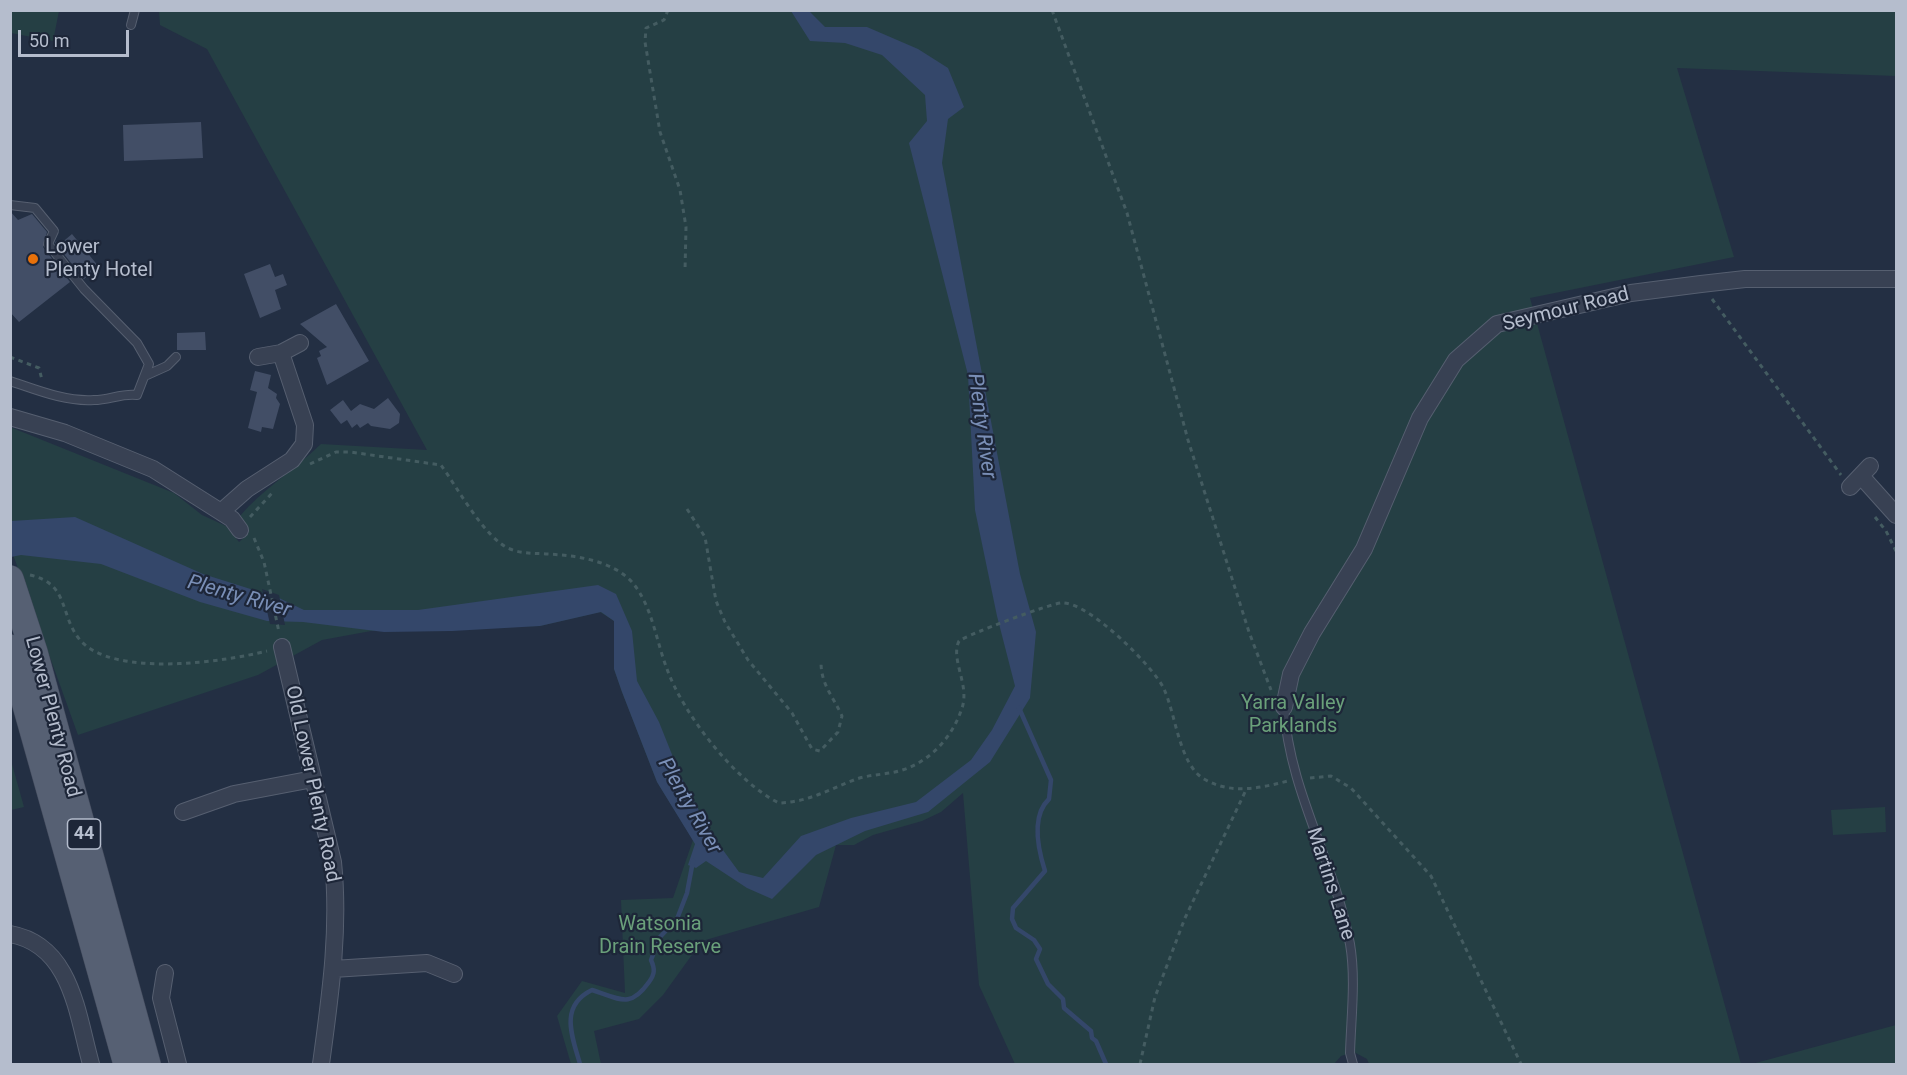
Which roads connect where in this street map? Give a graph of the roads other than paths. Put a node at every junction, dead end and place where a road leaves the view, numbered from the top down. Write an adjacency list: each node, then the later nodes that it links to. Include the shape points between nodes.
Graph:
1 (135, 10): 2 (lane)
2 (131, 25)
3 (10, 206): 9 (lane, via 35,207 54,231 48,244 84,289 137,342 149,364)
4 (1896, 279): 19 (street, Seymour Road, via 1745,279 1631,293 1497,324 1456,360 1420,418 1364,549 1291,674)
5 (300, 343): 6 (street)
6 (280, 353): 8 (street); 13 (street, via 305,425 304,444 292,460 247,489)
7 (176, 357): 9 (lane)
8 (258, 357)
9 (147, 375): 10 (lane, via 137,395 93,401)
10 (10, 381)
11 (10, 417): 13 (street, via 65,433 153,469)
12 (1861, 477): 14 (street)
13 (221, 512): 15 (street)
14 (1896, 515)
15 (245, 530)
16 (17, 586): 28 (main road, Lower Plenty Road / 44)
17 (282, 647): 20 (street, Old Lower Plenty Road)
18 (10, 648): 27 (main road, Lower Plenty Road / 44)
19 (1284, 707): 31 (lane, Martins Lane, via 1305,807 1350,944)
20 (313, 779): 21 (street, via 234,794); 23 (street, Old Lower Plenty Road, via 333,862)
21 (183, 812)
22 (10, 934): 26 (street, via 27,938 49,951 65,975)
23 (333, 969): 25 (street, via 427,963); 30 (street, Old Lower Plenty Road)
24 (165, 973): 29 (street, via 161,998)
25 (454, 974)
26 (91, 1065)
27 (127, 1065)
28 (147, 1065)
29 (178, 1065)
30 (321, 1065)
31 (1353, 1065)

